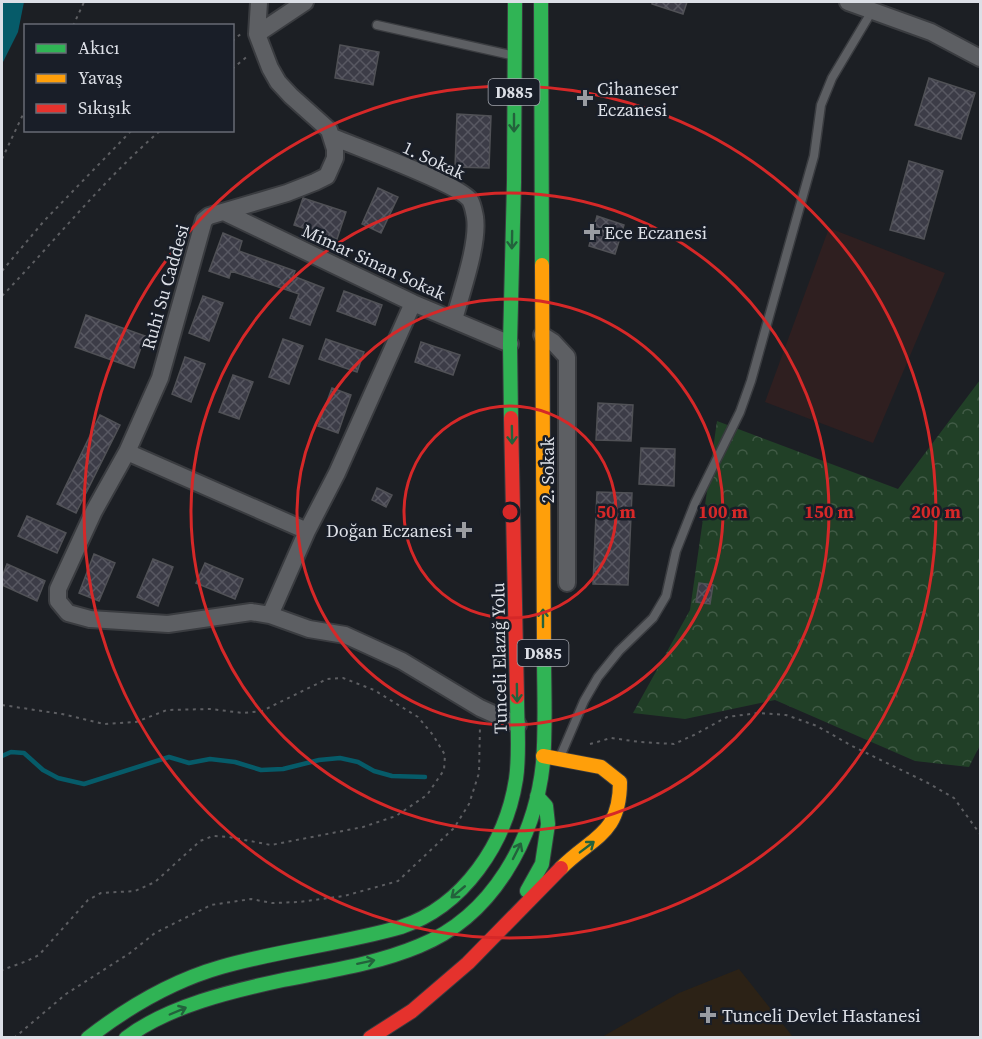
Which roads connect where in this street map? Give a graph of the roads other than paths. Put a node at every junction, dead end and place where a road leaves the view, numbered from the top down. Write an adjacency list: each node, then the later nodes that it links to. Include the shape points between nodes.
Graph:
1 (259, 2): 8 (street)
2 (304, 2): 8 (street)
3 (515, 2): 9 (main road, Tunceli Elazığ Yolu / D885)
4 (541, 2): 15 (main road, D885)
5 (848, 2): 6 (street)
6 (874, 6): 10 (street); 23 (lane, via 832,78 821,105 814,156 751,381 676,551 666,596 653,618 598,677)
7 (377, 26): 9 (lane)
8 (258, 40): 11 (street, via 278,82)
9 (514, 55): 16 (main road, Tunceli Elazığ Yolu / D885, one-way to 16)
10 (981, 58)
11 (333, 137): 12 (street, Ruhi Su Caddesi, via 335,158 327,176); 14 (street, 1. Sokak, via 430,177 469,198 476,220)
12 (224, 212): 13 (street, Mimar Sinan Sokak); 17 (street, Ruhi Su Caddesi, via 209,216 201,226 160,378)
13 (413, 303): 14 (street, Mimar Sinan Sokak); 18 (street)
14 (454, 320): 16 (street, Mimar Sinan Sokak)
15 (542, 335): 19 (street, 2. Sokak, via 567,357); 22 (main road, D885, one-way to 15)
16 (510, 344): 21 (main road, Tunceli Elazığ Yolu / D885, one-way to 21)
17 (127, 452): 18 (street); 20 (street, Ruhi Su Caddesi, via 58,589 58,601 68,613 90,619 168,624 251,612)
18 (307, 531): 20 (street)
19 (567, 583)
20 (270, 615): 21 (street, Ruhi Su Caddesi, via 309,629 345,635 402,661 480,708)
21 (518, 725): 25 (main road, Tunceli Elazığ Yolu / D885, one-way to 25, via 518,778 498,838 467,885 433,912 382,932 221,967 188,978 141,1002)
22 (543, 756): 23 (main road); 24 (main road, D885)
23 (560, 758): 28 (main road, one-way to 23, via 412,1011 468,963 536,892 611,823 620,803 620,782 601,767)
24 (537, 796): 26 (main road, D885, one-way to 24, via 221,994 389,957 445,933 475,910 503,876 530,825); 27 (main road, via 546,806 548,824 542,864 528,890 447,969)
25 (88, 1038)
26 (126, 1038)
27 (352, 1038)
28 (370, 1038)

